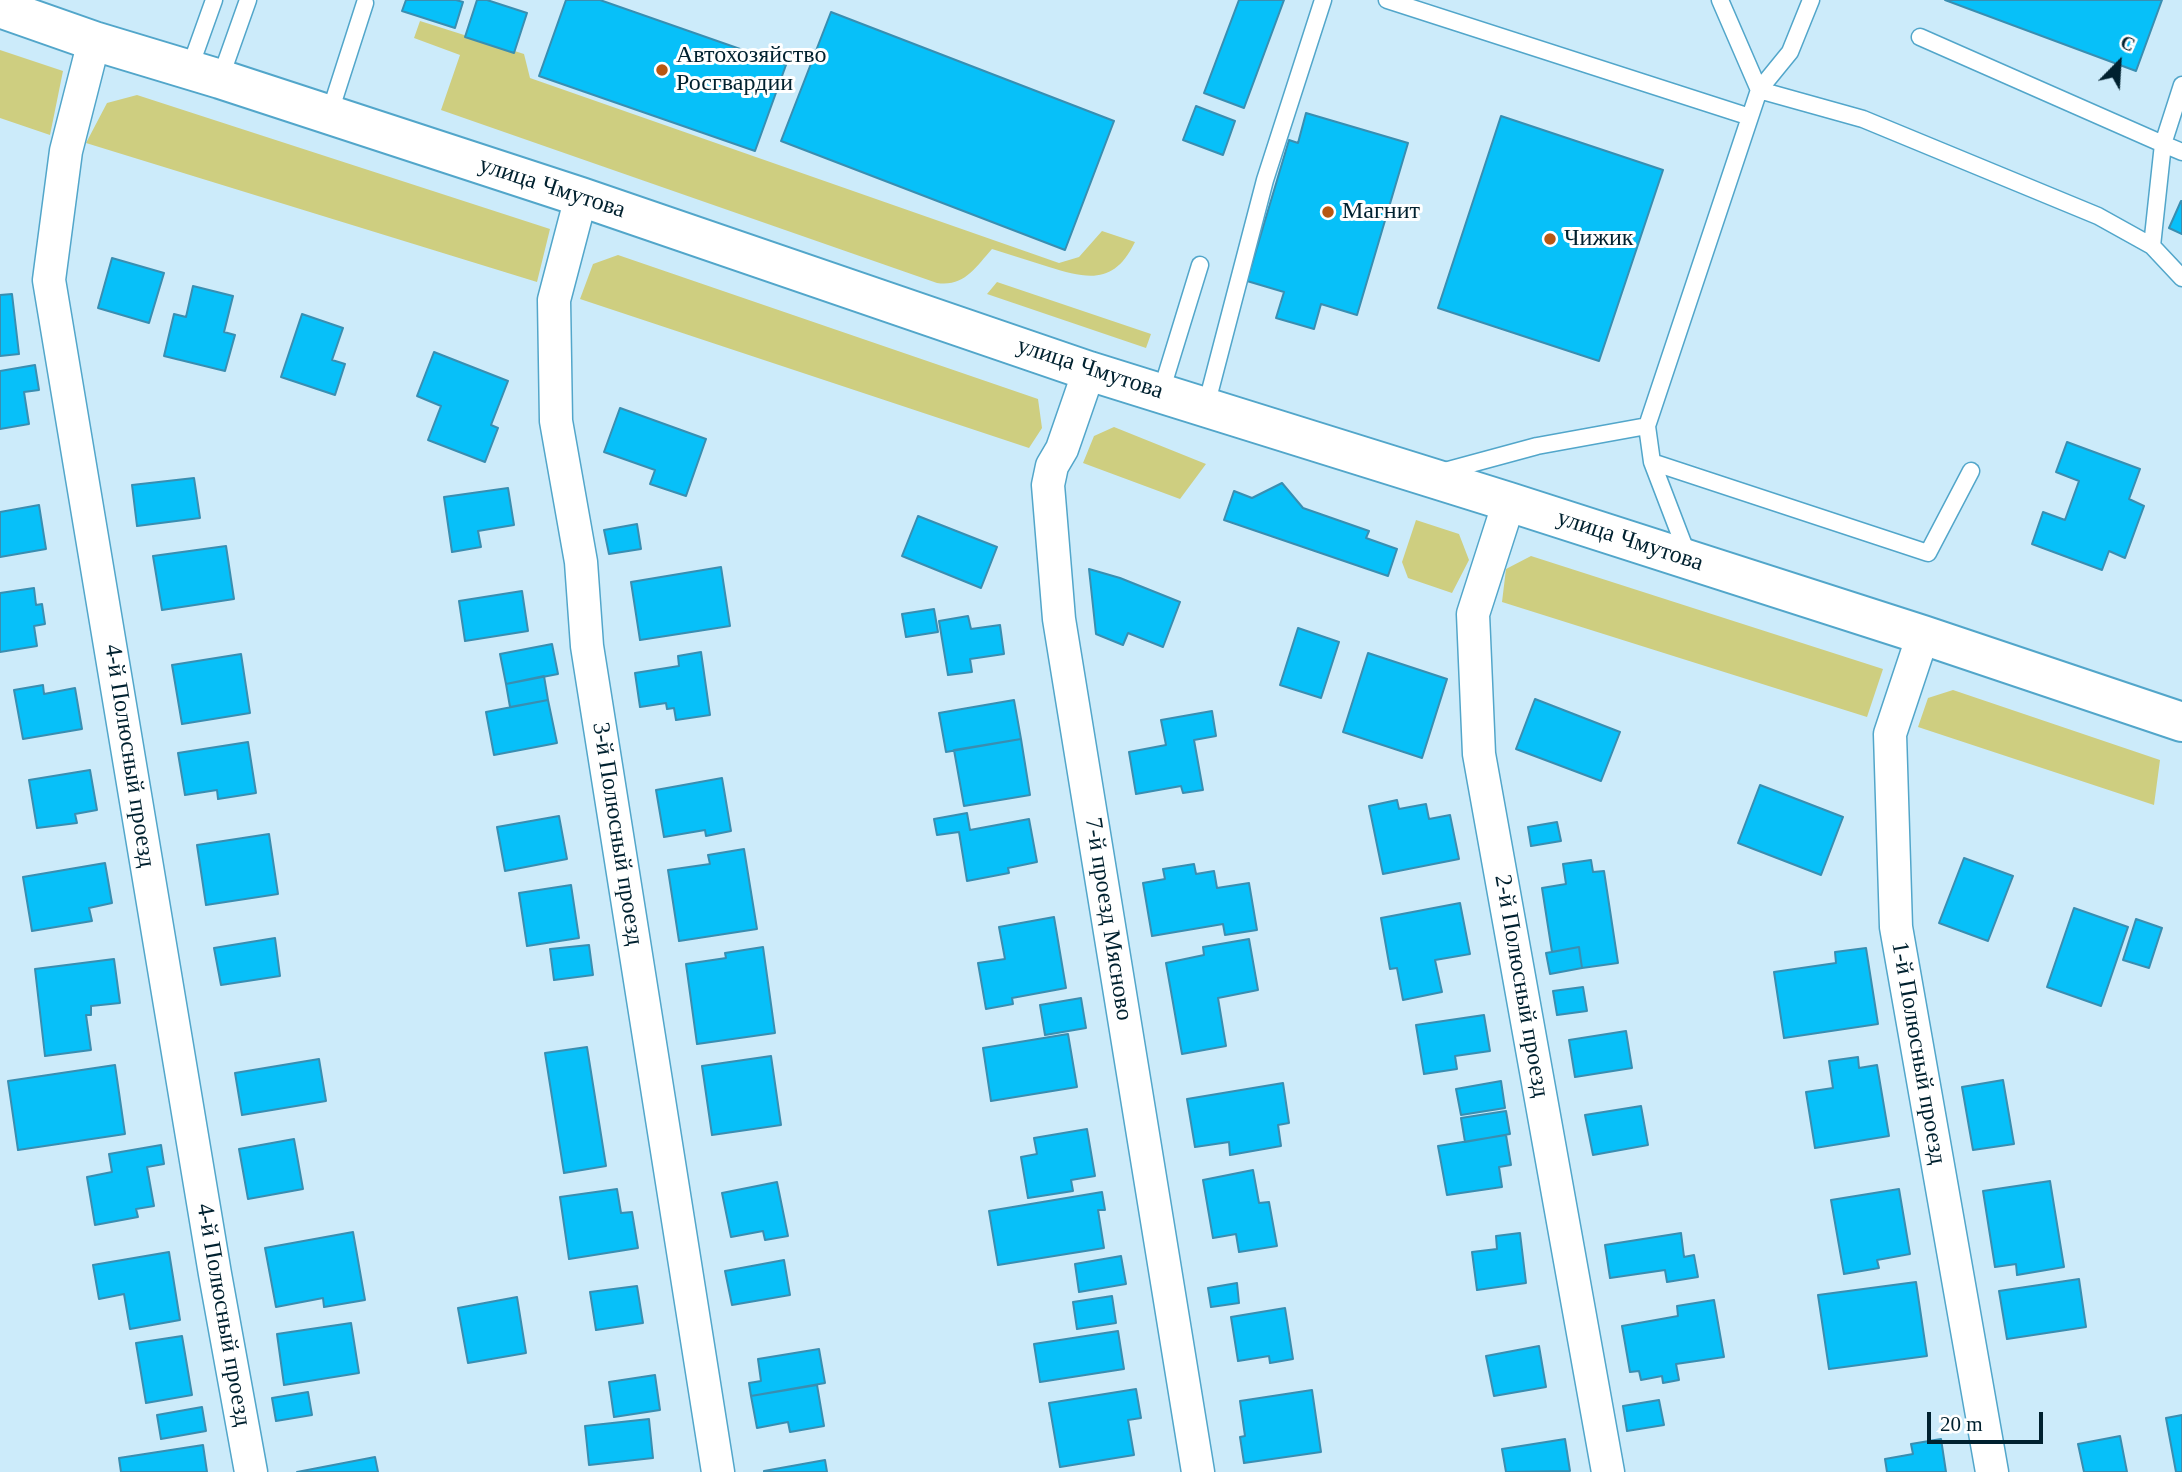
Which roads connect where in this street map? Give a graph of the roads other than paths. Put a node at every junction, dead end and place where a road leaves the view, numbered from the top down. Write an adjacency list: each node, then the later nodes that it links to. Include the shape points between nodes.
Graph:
1 (214, 0): 11 (lane)
2 (248, 0): 11 (lane)
3 (1323, 0): 24 (lane, via 1265,180)
4 (1387, 0): 15 (lane)
5 (1720, 0): 13 (lane)
6 (1811, 0): 13 (lane, via 1790,52)
7 (365, 3): 14 (lane)
8 (0, 8): 10 (main road, улица Чмутова)
9 (1920, 37): 16 (lane)
10 (94, 41): 11 (main road, улица Чмутова); 33 (street, 4-й Полюсный проезд, via 66,150 50,280)
11 (204, 74): 14 (main road, улица Чмутова)
12 (2182, 85): 16 (lane)
13 (1759, 90): 15 (lane); 19 (lane, via 1863,119 2098,216)
14 (329, 115): 18 (main road, улица Чмутова)
15 (1750, 117): 25 (lane)
16 (2162, 144): 17 (lane); 19 (lane)
17 (2182, 152)
18 (581, 197): 22 (main road, улица Чмутова); 34 (street, 3-й Полюсный проезд, via 554,300 556,421 581,562 589,660)
19 (2152, 246): 21 (lane)
20 (1200, 265): 23 (lane)
21 (2182, 278)
22 (1089, 371): 23 (main road, улица Чмутова); 35 (street, 7-й проезд Мясново, via 1048,485 1059,619)
23 (1161, 392): 24 (main road, улица Чмутова)
24 (1206, 406): 28 (main road, улица Чмутова)
25 (1647, 426): 26 (lane); 28 (lane, via 1537,446)
26 (1652, 462): 27 (lane, via 1928,553); 30 (lane)
27 (1971, 471)
28 (1427, 476): 29 (main road, улица Чмутова)
29 (1509, 502): 30 (main road, улица Чмутова); 36 (street, 2-й Полюсный проезд, via 1473,614 1479,754)
30 (1689, 560): 31 (main road, улица Чмутова)
31 (1923, 635): 32 (main road, улица Чмутова); 37 (street, 1-й Полюсный проезд, via 1890,734 1896,927)
32 (2182, 722)
33 (251, 1472)
34 (718, 1472)
35 (1198, 1472)
36 (1608, 1472)
37 (1992, 1472)

